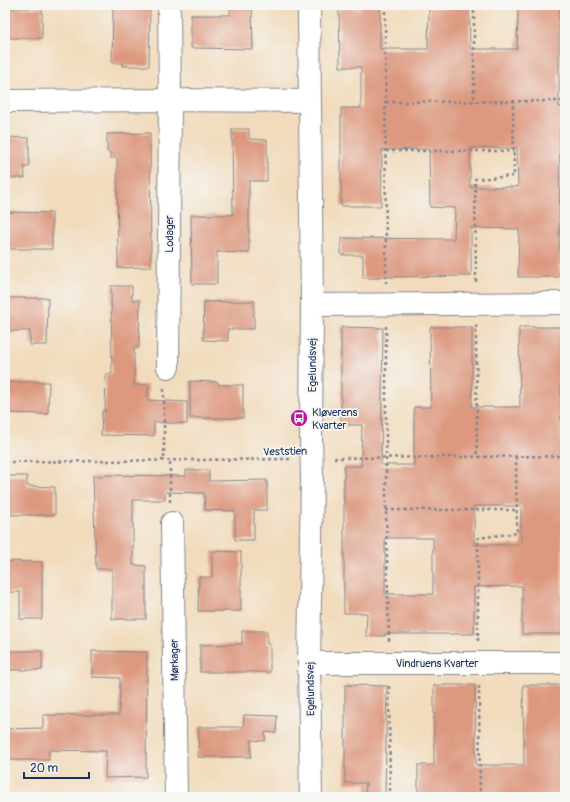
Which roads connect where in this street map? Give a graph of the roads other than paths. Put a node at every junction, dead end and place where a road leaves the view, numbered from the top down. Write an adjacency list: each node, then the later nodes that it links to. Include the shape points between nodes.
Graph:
1 (169, 5): 3 (street, Lodager)
2 (309, 5): 4 (street, Egelundsvej)
3 (170, 100): 4 (street); 5 (street); 8 (street, Lodager)
4 (310, 101): 7 (street, Egelundsvej)
5 (5, 102)
6 (565, 304): 7 (street)
7 (312, 305): 10 (street, Egelundsvej, bridge)
8 (168, 367)
9 (172, 523): 12 (street, Mørkager)
10 (309, 663): 11 (street, Vindruens Kvarter); 13 (street, Egelundsvej)
11 (565, 663)
12 (176, 797)
13 (311, 797)

